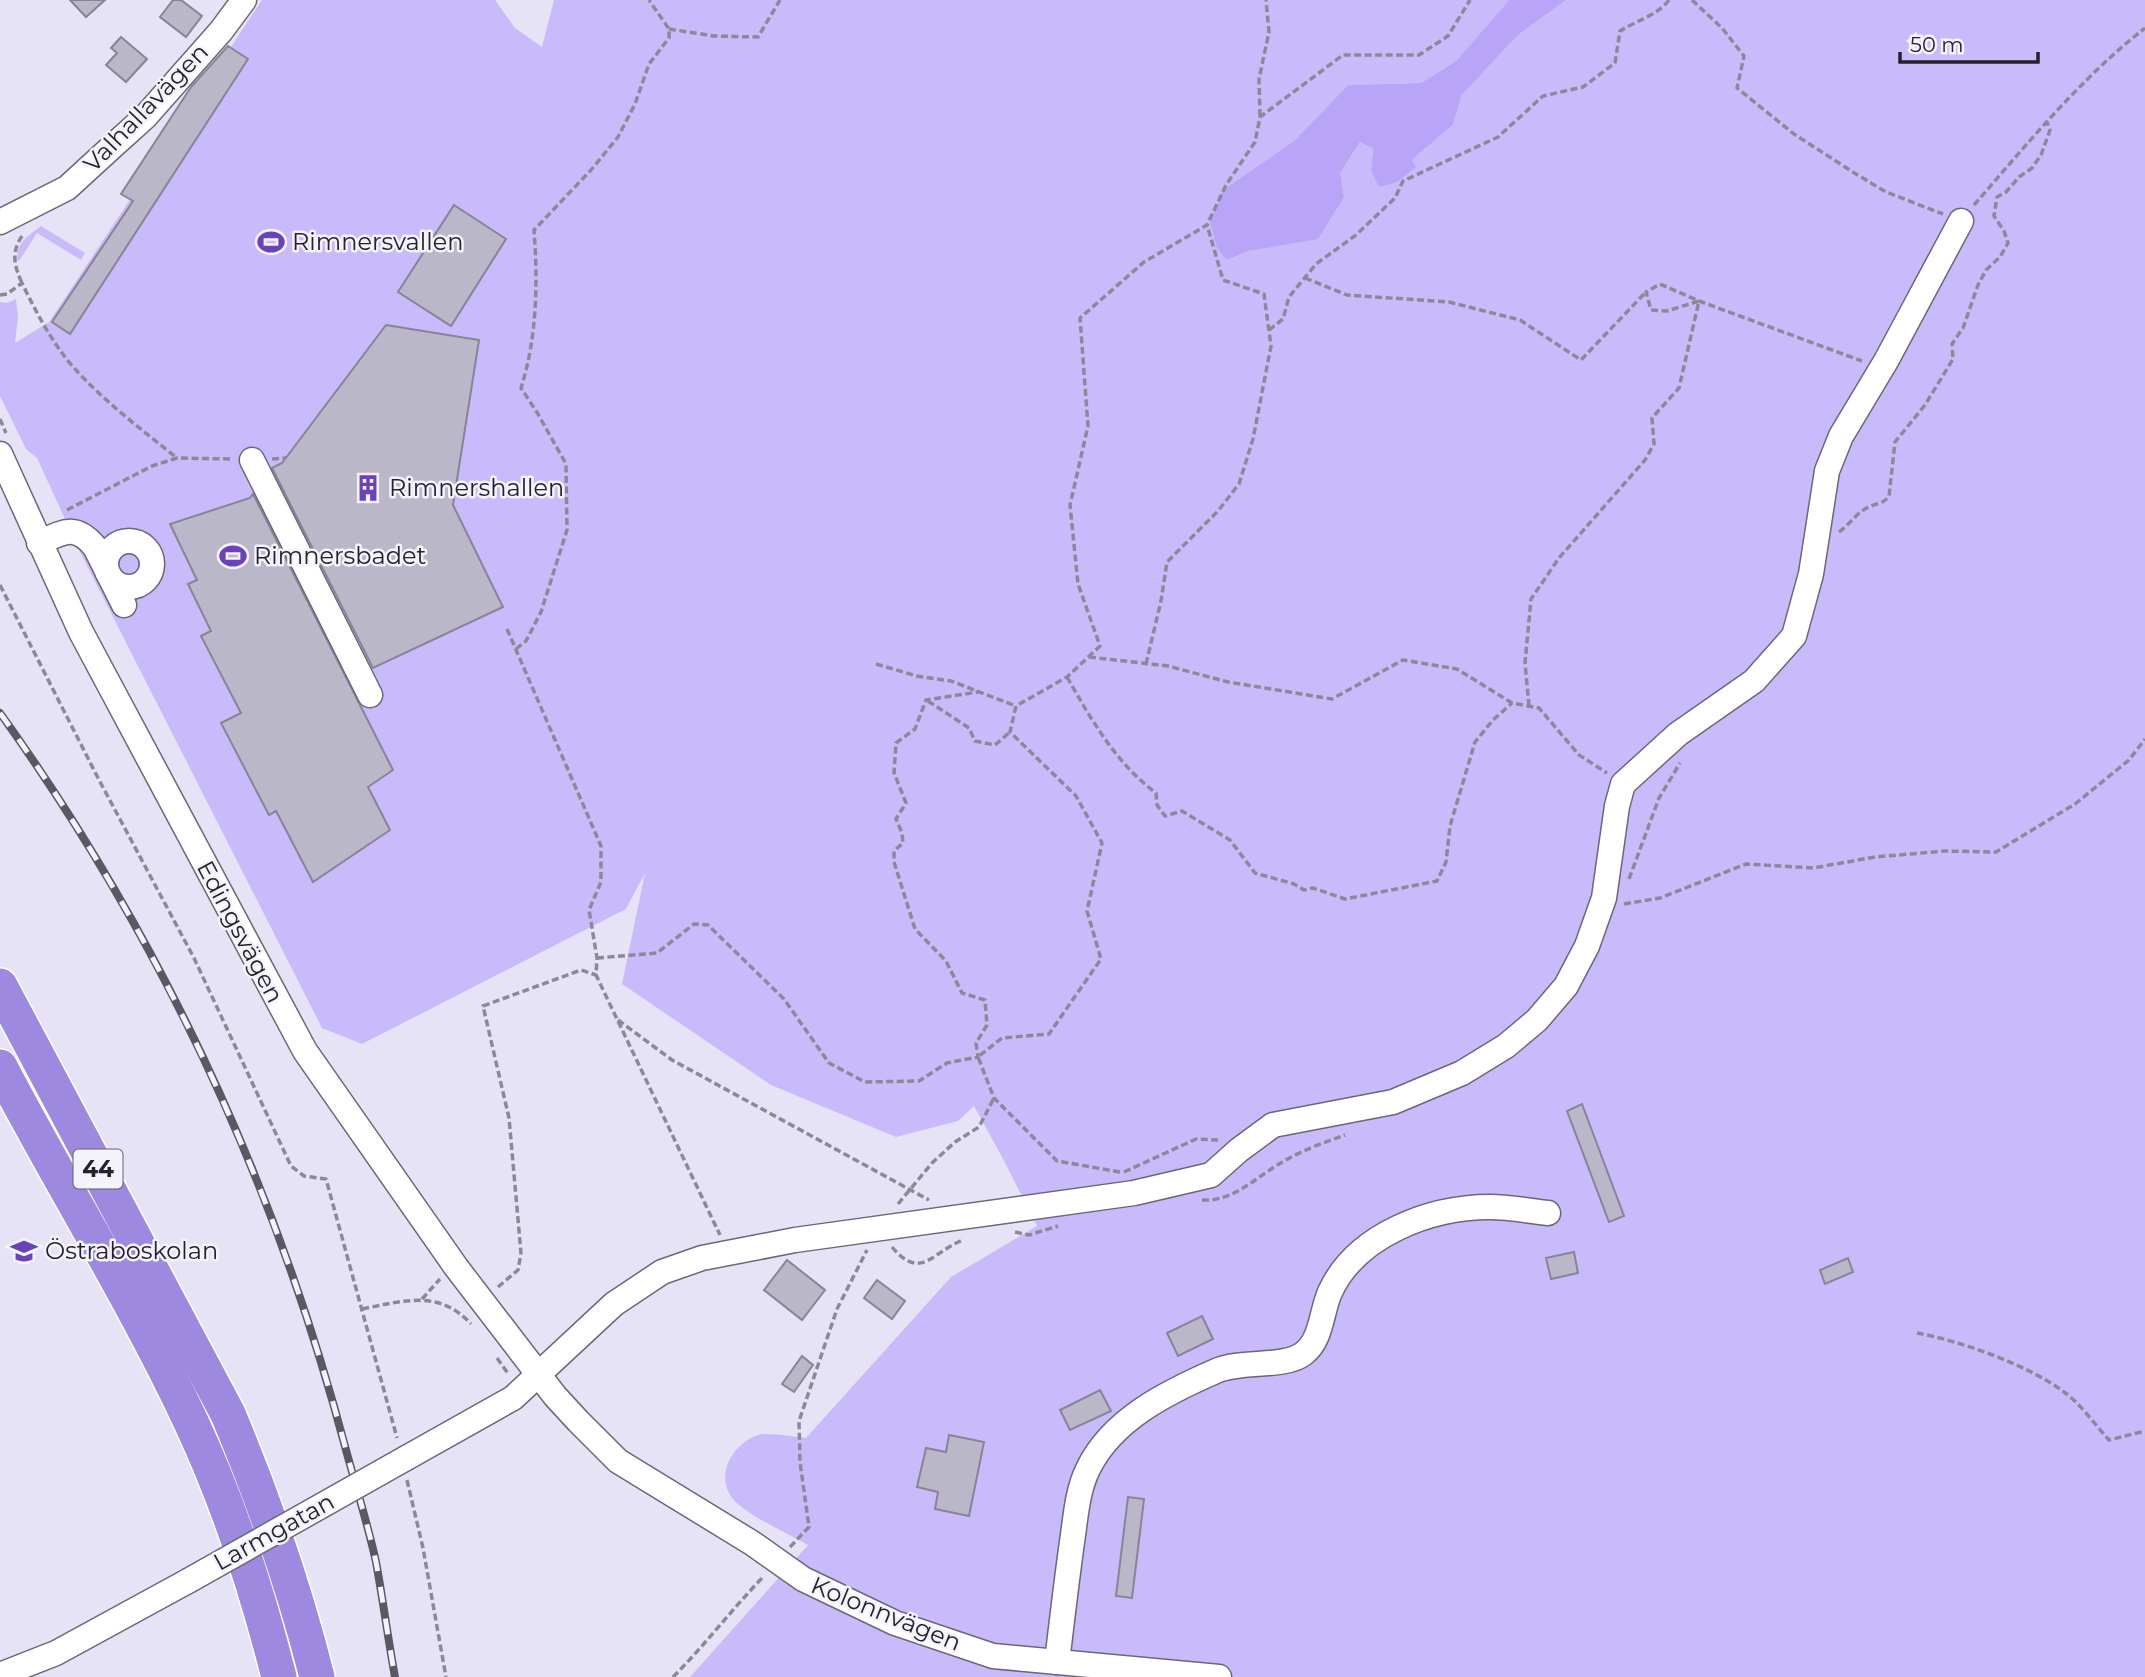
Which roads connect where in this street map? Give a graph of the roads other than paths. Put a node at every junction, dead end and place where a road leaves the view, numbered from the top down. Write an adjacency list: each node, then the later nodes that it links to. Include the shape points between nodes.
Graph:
1 (244, 0): 3 (street, Valhallavägen, via 145,117 106,153 66,188)
2 (1961, 221): 12 (street, Larmgatan, via 1840,436 1827,471 1811,574 1794,636 1754,681 1678,734 1623,784 1604,898 1587,946 1566,986 1537,1020 1506,1046 1451,1078 1394,1102 1273,1125 1212,1175 1134,1193 795,1240 702,1258 662,1272 614,1304)
3 (0, 222)
4 (0, 454): 6 (street, Edingsvägen)
5 (252, 460): 8 (street)
6 (39, 543): 7 (street, via 62,532 79,533 95,547); 12 (street, Edingsvägen, via 81,632 304,1051)
7 (124, 605)
8 (370, 695)
9 (0, 986): 16 (highway, 44, via 228,1414 285,1561)
10 (0, 1067): 15 (highway, 44, via 191,1423 220,1490)
11 (1548, 1213): 13 (street, via 1490,1207 1453,1210 1384,1235 1361,1250 1340,1273 1315,1342 1303,1355 1223,1368 1143,1408 1120,1427 1088,1468 1078,1498)
12 (540, 1376): 13 (street, Kolonnvägen, via 618,1461 803,1579 895,1623 993,1656); 14 (street, Larmgatan, bridge, via 513,1398 188,1581 56,1653)
13 (1060, 1662): 17 (street, Kolonnvägen)
14 (0, 1675)
15 (279, 1677)
16 (317, 1677)
17 (1219, 1677)

